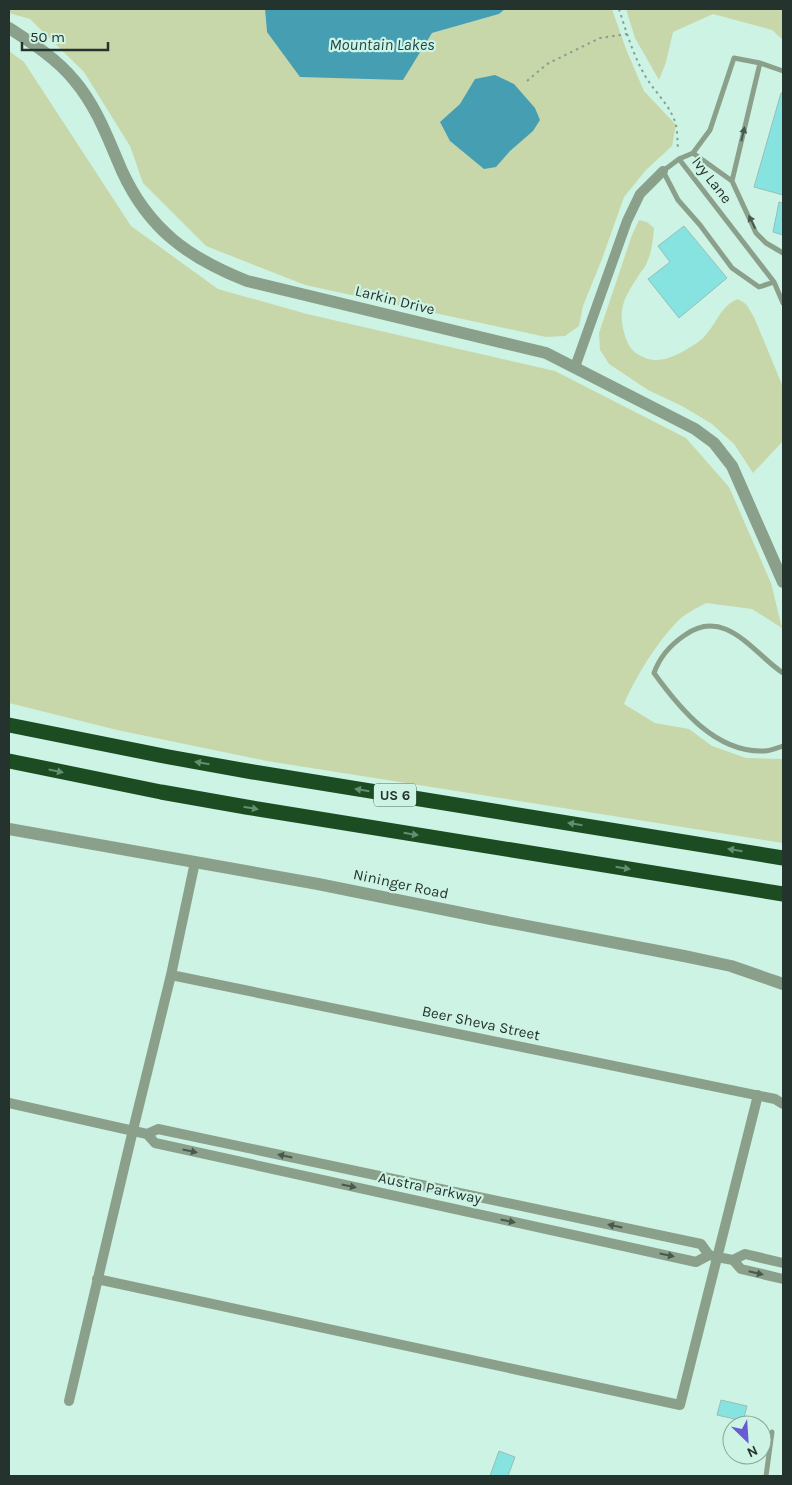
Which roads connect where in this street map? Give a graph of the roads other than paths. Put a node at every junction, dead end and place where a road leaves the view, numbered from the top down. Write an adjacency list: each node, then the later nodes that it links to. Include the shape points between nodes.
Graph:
1 (9, 28): 11 (street, Larkin Drive, via 50,56 74,79 101,120 134,194 149,215 193,256 247,281 546,352)
2 (760, 63): 3 (lane); 4 (lane, via 734,58 710,130); 7 (lane, one-way to 2)
3 (783, 71)
4 (693, 153): 5 (lane); 7 (lane)
5 (679, 159): 6 (lane); 9 (lane, Ivy Lane)
6 (662, 171): 9 (lane, via 678,200 732,268 759,287); 11 (street, via 640,194 627,221)
7 (732, 181): 8 (lane, one-way to 7, via 756,233)
8 (783, 254)
9 (774, 282): 10 (lane, Ivy Lane)
10 (783, 303)
11 (575, 367): 12 (street, Larkin Drive, via 695,429 714,443 732,466)
12 (783, 582)
13 (783, 673): 15 (lane, via 729,630 701,626 672,644 659,660 654,673 667,692 706,732 736,748 764,751)
14 (9, 725): 18 (highway, US 6, one-way to 14, via 263,774)
15 (783, 746)
16 (9, 761): 20 (highway, US 6, one-way to 20, via 246,807)
17 (9, 829): 19 (street, Nininger Road)
18 (783, 858)
19 (195, 862): 21 (street); 22 (street, Nininger Road, via 684,956 731,966)
20 (783, 894)
21 (171, 975): 23 (street, Beer Sheva Street); 26 (street)
22 (783, 984)
23 (758, 1095): 25 (street, Beer Sheva Street); 28 (street)
24 (9, 1103): 26 (street, Austra Parkway)
25 (783, 1104)
26 (132, 1130): 27 (street, Austra Parkway); 31 (street)
27 (147, 1134): 28 (street, Austra Parkway, one-way to 28, via 155,1143 696,1262); 28 (street, Austra Parkway, one-way to 27, via 701,1244 158,1129)
28 (713, 1256): 29 (street, Austra Parkway); 31 (street, via 680,1405)
29 (734, 1260): 30 (street, Austra Parkway, via 745,1254); 32 (street, Austra Parkway, one-way to 32, via 741,1269)
30 (783, 1263)
31 (98, 1279): 33 (street)
32 (783, 1279)
33 (69, 1401)

